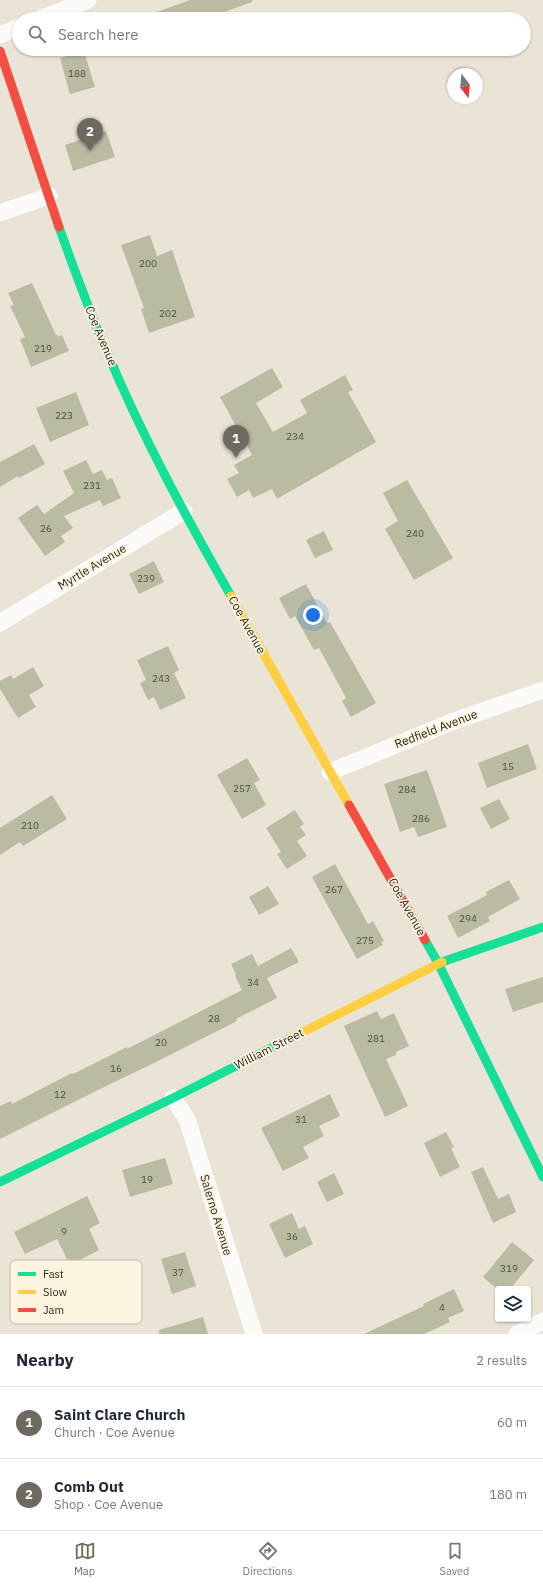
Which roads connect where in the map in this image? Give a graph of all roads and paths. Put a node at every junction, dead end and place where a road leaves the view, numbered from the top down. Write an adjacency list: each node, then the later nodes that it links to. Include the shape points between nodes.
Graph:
1 (88, 0): 2 (street)
2 (58, 12)
3 (12, 30): 4 (street)
4 (0, 35)
5 (0, 51): 6 (street, Coe Avenue)
6 (49, 196): 7 (street); 8 (street, Coe Avenue, via 94,323)
7 (0, 213)
8 (184, 511): 9 (street, Myrtle Avenue); 11 (street, Coe Avenue)
9 (0, 622)
10 (543, 690): 11 (street, Redfield Avenue, via 449,723)
11 (330, 772): 13 (street, Coe Avenue)
12 (543, 927): 13 (street, William Street)
13 (438, 963): 14 (street, William Street); 15 (street, Coe Avenue)
14 (173, 1098): 16 (street, William Street); 18 (street, Salerno Avenue, via 187,1119)
15 (542, 1174)
16 (0, 1182)
17 (543, 1321): 19 (street)
18 (254, 1334)
19 (517, 1334)

